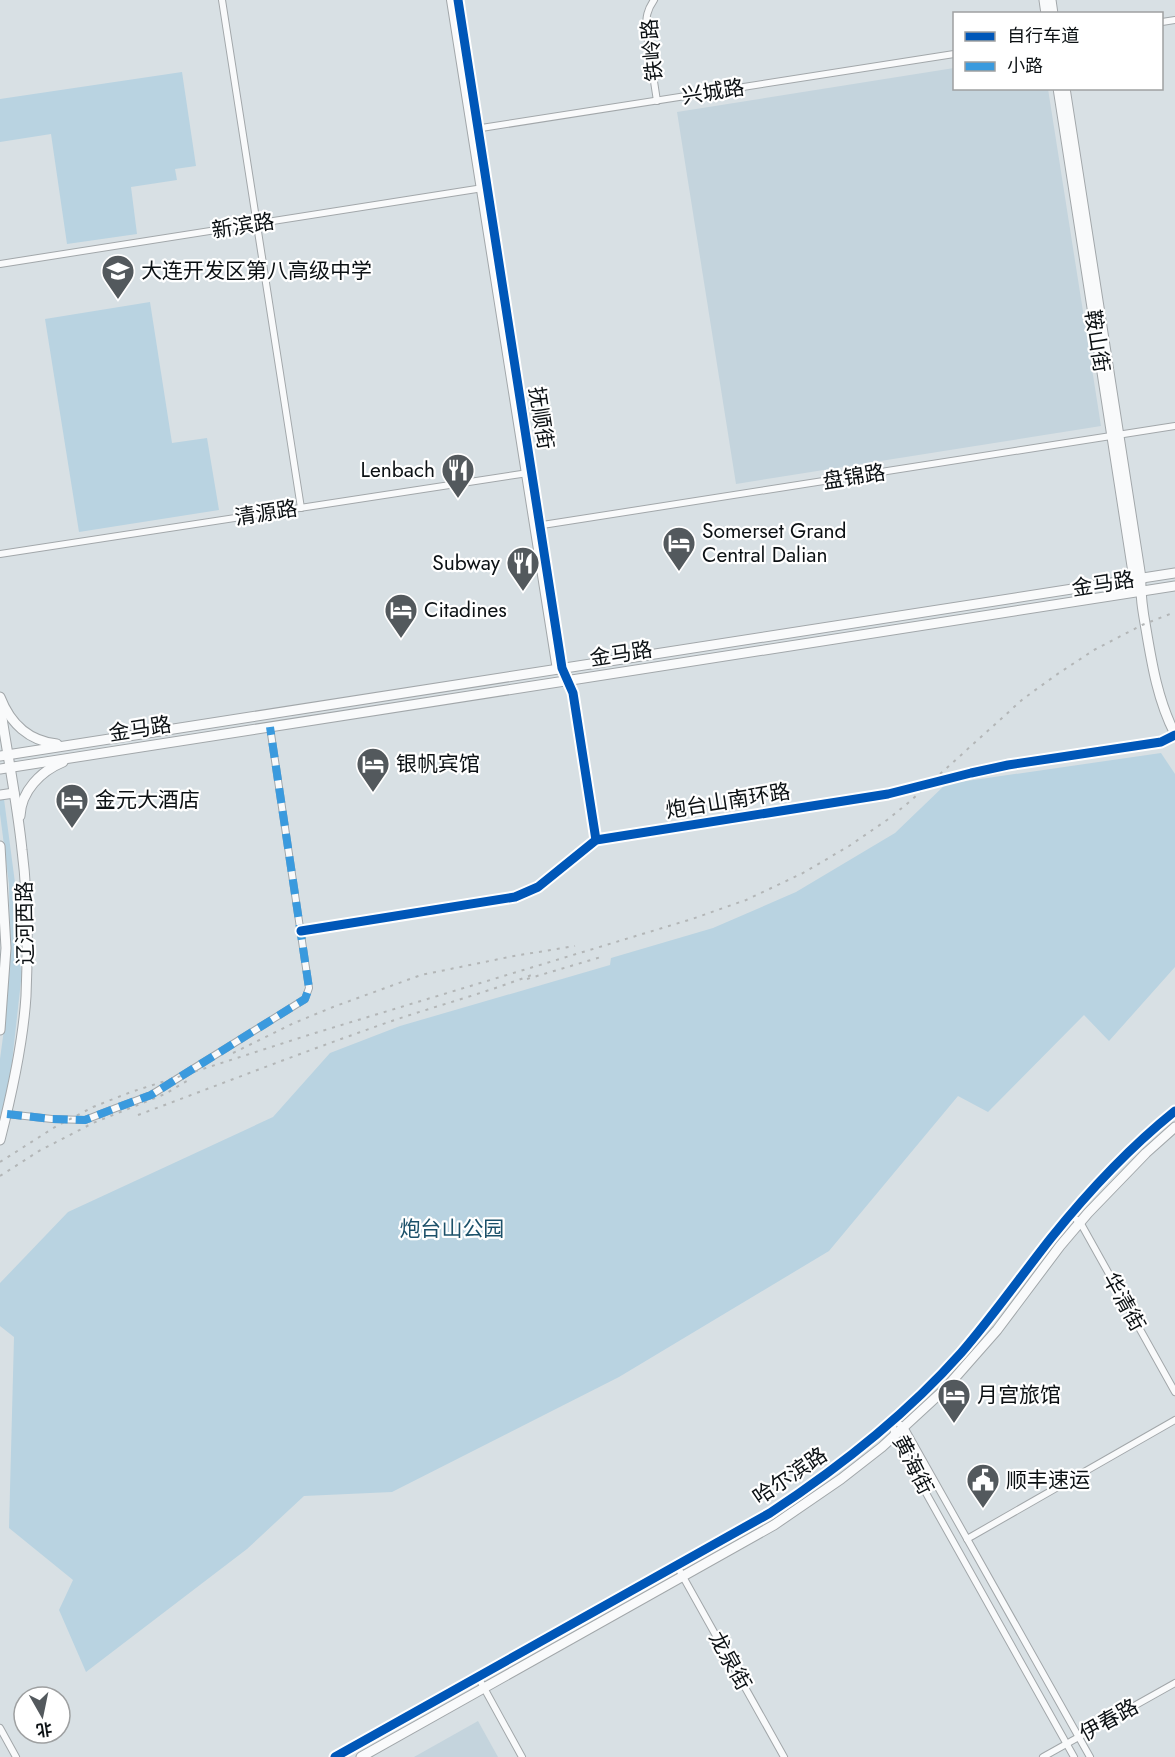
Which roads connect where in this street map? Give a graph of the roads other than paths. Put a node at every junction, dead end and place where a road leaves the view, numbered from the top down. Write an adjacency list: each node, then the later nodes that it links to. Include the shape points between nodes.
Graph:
1 (222, 0): 11 (street)
2 (450, 0): 9 (street, 抚顺街)
3 (458, 0): 9 (street, 抚顺街)
4 (654, 0): 8 (street, 铁岭路, via 648,7 646,29)
5 (953, 54): 8 (street, 兴城路)
6 (1058, 90): 14 (street, 鞍山街)
7 (1065, 90): 14 (street, 鞍山街)
8 (657, 101): 9 (street, 兴城路)
9 (474, 129): 10 (street, 抚顺街)
10 (483, 188): 11 (street, 新滨路); 15 (street, 抚顺街)
11 (257, 224): 12 (street, 新滨路); 16 (street)
12 (0, 264)
13 (1175, 426): 14 (street, 盘锦路)
14 (1115, 436): 17 (street, 盘锦路); 20 (street, 鞍山街)
15 (528, 473): 16 (street, 清源路); 17 (street, 抚顺街)
16 (301, 508): 18 (street, 清源路)
17 (536, 526): 23 (street, 抚顺街)
18 (0, 555)
19 (1175, 573): 20 (street, 金马路)
20 (1138, 578): 22 (street, 鞍山街); 23 (street, 金马路)
21 (1175, 586): 22 (street, 金马路)
22 (1140, 592): 24 (street, 金马路); 28 (street, 鞍山街, via 1157,687)
23 (558, 669): 24 (street, 抚顺街); 29 (street, 金马路)
24 (567, 681): 27 (street, 金马路); 36 (street, 抚顺街, via 573,693)
25 (0, 697): 29 (street, via 11,719 23,731 36,739)
26 (0, 705): 30 (street, 辽河西路)
27 (270, 727): 31 (street, 金马路); 38 (street)
28 (1175, 735): 36 (street, 炮台山南环路, via 1161,742 1008,765 888,794)
29 (72, 744): 30 (street, 金马路)
30 (4, 755): 32 (street, 辽河西路)
31 (74, 757): 32 (street, 金马路); 35 (street, via 42,774 31,785 20,811)
32 (5, 768): 33 (street, 辽河西路)
33 (14, 793): 34 (street); 35 (street, 辽河西路)
34 (0, 795)
35 (19, 827): 41 (street, 辽河西路, via 25,884 26,997)
36 (596, 840): 38 (street, via 538,887 515,897)
37 (0, 850): 39 (street, 辽河西路, via 6,948)
38 (301, 931): 41 (street, via 309,988 305,999 151,1095 85,1120)
39 (0, 1030)
40 (1175, 1111): 44 (street, 哈尔滨路, via 1135,1146)
41 (6, 1114): 43 (street, 辽河西路)
42 (1175, 1127): 45 (street, 哈尔滨路)
43 (0, 1140)
44 (1070, 1215): 45 (street, 华清街); 47 (street, 哈尔滨路, via 980,1330 936,1380)
45 (1080, 1222): 46 (street, 华清街); 49 (street, 哈尔滨路, via 970,1362)
46 (1175, 1392)
47 (893, 1420): 49 (street, 黄海街); 50 (street, 黄海街); 52 (street, 哈尔滨路, via 806,1490)
48 (1175, 1420): 51 (street)
49 (904, 1427): 50 (street, 哈尔滨路); 51 (street, 黄海街)
50 (894, 1436): 53 (street, 哈尔滨路, via 812,1500); 59 (street, 黄海街)
51 (967, 1539): 58 (street, 黄海街)
52 (677, 1566): 53 (street, 龙泉街); 54 (street, 哈尔滨路)
53 (683, 1576): 56 (street, 哈尔滨路); 64 (street, 龙泉街)
54 (478, 1677): 56 (street); 61 (street, 哈尔滨路)
55 (1175, 1683): 58 (street, 伊春路)
56 (484, 1688): 62 (street, 哈尔滨路); 63 (street)
57 (0, 1728): 60 (street)
58 (1078, 1737): 59 (street, 伊春路); 67 (street, 黄海街)
59 (1067, 1743): 65 (street, 伊春路); 66 (street, 黄海街)
60 (16, 1757)
61 (334, 1757)
62 (361, 1757)
63 (522, 1757)
64 (784, 1757)
65 (1043, 1757)
66 (1074, 1757)
67 (1090, 1757)

